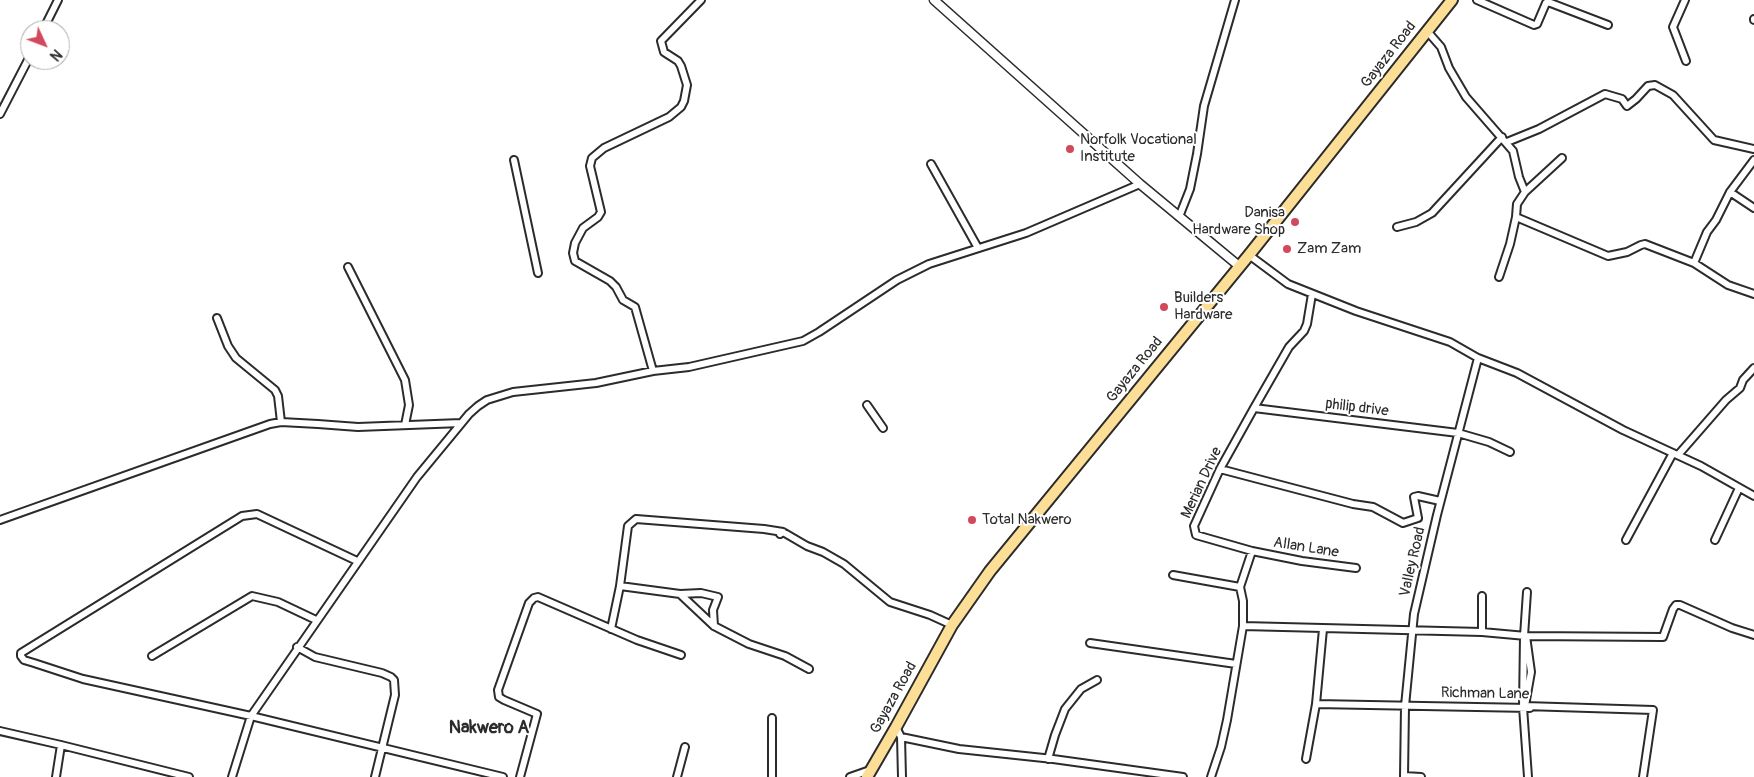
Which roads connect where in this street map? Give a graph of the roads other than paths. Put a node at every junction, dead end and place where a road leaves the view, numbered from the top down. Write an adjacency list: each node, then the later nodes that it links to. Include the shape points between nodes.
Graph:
1 (58, 0): 8 (street)
2 (702, 0): 39 (street, via 662,41 664,52 681,66 686,85 681,107 669,117 604,148 592,158 590,166 601,212 583,228 573,253 575,261 610,281 623,300 635,307)
3 (934, 0): 20 (street)
4 (1235, 0): 24 (street, via 1204,106 1190,189)
5 (1452, 0): 10 (main road, Gayaza Road)
6 (1477, 0): 9 (street, via 1534,25 1548,2)
7 (1685, 0): 11 (street, via 1673,29)
8 (48, 20)
9 (1608, 25)
10 (1427, 31): 14 (street, via 1466,96); 28 (main road, Gayaza Road)
11 (1686, 61)
12 (23, 70): 13 (street)
13 (0, 114)
14 (1504, 140): 15 (street, via 1539,129 1605,94 1622,100 1627,106 1648,86 1655,85 1673,95 1714,140); 21 (street, via 1514,151); 26 (street, via 1432,213)
15 (1754, 149)
16 (1562, 158): 21 (street)
17 (514, 160): 32 (street)
18 (1754, 160): 22 (street)
19 (931, 164): 27 (street)
20 (1140, 184): 24 (street); 27 (street, via 1026,233)
21 (1525, 192): 25 (street, via 1517,204)
22 (1730, 192): 23 (street); 29 (street)
23 (1754, 208)
24 (1179, 217): 30 (street)
25 (1516, 218): 29 (street, via 1608,256 1627,252 1642,244); 33 (street)
26 (1397, 227)
27 (978, 248): 39 (street, via 904,276 803,341)
28 (1249, 255): 30 (main road, Gayaza Road); 34 (street, via 1288,284)
29 (1694, 263): 35 (street, via 1728,285)
30 (1240, 266): 66 (main road, Gayaza Road, via 990,571)
31 (348, 267): 44 (street, via 405,380 409,405)
32 (538, 273)
33 (1499, 277)
34 (1312, 294): 37 (street, via 1444,340); 41 (street, Merian Drive, via 1304,331 1289,347)
35 (1754, 294)
36 (217, 318): 42 (street, via 236,358 275,390)
37 (1478, 358): 46 (street, Valley Road); 48 (street, via 1517,373)
38 (1754, 368): 48 (street, via 1740,388)
39 (653, 371): 43 (street, via 596,383 496,396 478,406)
40 (867, 405): 45 (street)
41 (1254, 408): 46 (street, philip drive); 49 (street, Merian Drive)
42 (281, 422): 44 (street, via 358,427); 53 (street)
43 (461, 423): 44 (street); 57 (street, via 417,476)
44 (405, 424)
45 (883, 428)
46 (1458, 433): 47 (street, philip drive); 52 (street, Valley Road)
47 (1510, 452)
48 (1675, 454): 50 (street); 54 (street)
49 (1220, 469): 52 (street, via 1373,507 1403,523 1418,518 1414,497); 56 (street, Merian Drive, via 1194,531 1196,535)
50 (1738, 488): 51 (street); 55 (street)
51 (1754, 496)
52 (1440, 502): 71 (street, Valley Road)
53 (0, 520)
54 (1626, 540)
55 (1715, 540)
56 (1252, 551): 58 (street, Allan Lane); 61 (street)
57 (357, 561): 65 (street); 86 (street, via 257,514 242,516 20,655 29,662 83,679)
58 (1356, 568)
59 (1173, 576): 61 (street)
60 (620, 586): 63 (street); 66 (street, via 628,526 636,519 764,529 781,533 844,564 890,602); 69 (street)
61 (1240, 587): 68 (street)
62 (1527, 592): 74 (street)
63 (680, 594): 67 (street); 67 (street, via 701,592 718,597 713,610)
64 (1482, 596): 72 (street)
65 (316, 620): 76 (street); 78 (street, via 278,602 252,596)
66 (952, 625): 89 (main road, Gayaza Road)
67 (714, 626): 80 (street)
68 (1242, 626): 70 (street); 79 (street)
69 (611, 629): 77 (street); 101 (street, via 538,597 530,602 498,690 504,700 537,714)
70 (1323, 629): 71 (street); 82 (street)
71 (1411, 631): 72 (street); 83 (street, Valley Road)
72 (1482, 632): 74 (street)
73 (1754, 635): 74 (street, via 1676,605 1663,637)
74 (1525, 636): 84 (street); 85 (street, via 1532,672 1526,706)
75 (1090, 643): 79 (street)
76 (297, 648): 86 (street); 91 (street, via 315,658 382,673 394,680 395,695)
77 (681, 655)
78 (152, 656)
79 (1236, 664): 107 (street, via 1221,748)
80 (809, 669)
81 (1097, 680): 93 (street, via 1081,690 1064,709)
82 (1316, 704): 83 (street, Richman Lane); 94 (street)
83 (1405, 706): 84 (street, Richman Lane); 108 (street, Valley Road)
84 (1523, 708): 85 (street, Richman Lane); 110 (street)
85 (1653, 710): 111 (street)
86 (251, 716): 91 (street); 98 (street)
87 (772, 718): 103 (street)
88 (0, 731): 90 (street)
89 (898, 732): 93 (street, via 959,749); 95 (main road, Gayaza Road); 105 (street)
90 (61, 744): 96 (street); 97 (street)
91 (382, 747): 99 (street); 100 (street)
92 (685, 747): 102 (street)
93 (1048, 759): 106 (street)
94 (1306, 759)
95 (868, 773): 104 (street)
96 (56, 777)
97 (189, 777)
98 (232, 777)
99 (375, 777)
100 (503, 777)
101 (520, 777)
102 (677, 777)
103 (772, 777)
104 (850, 777)
105 (902, 777)
106 (1183, 777)
107 (1210, 777)
108 (1404, 777): 109 (street)
109 (1421, 777)
110 (1528, 777)
111 (1643, 777)

